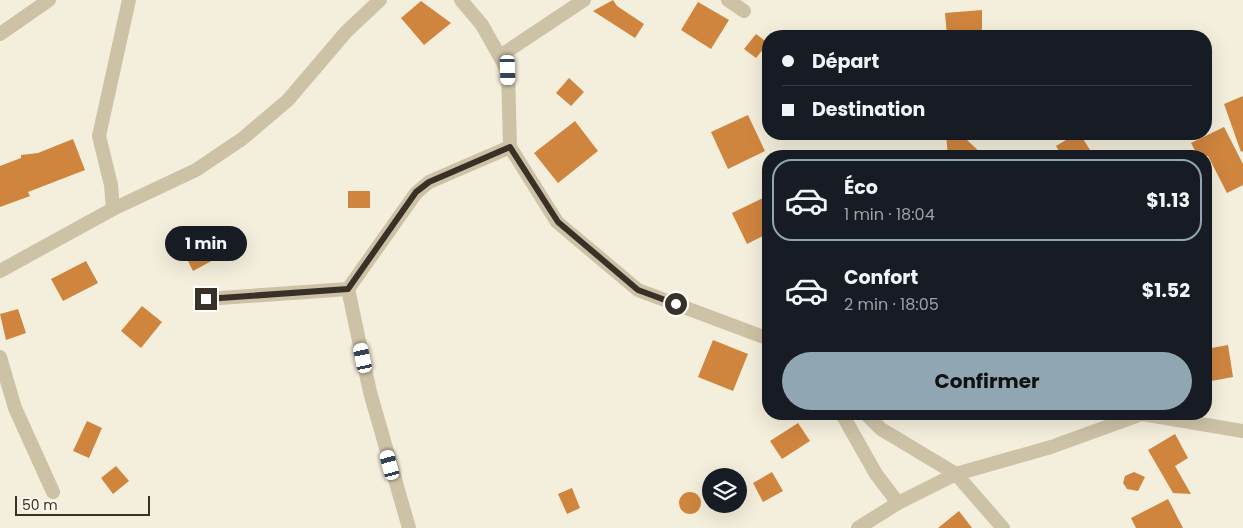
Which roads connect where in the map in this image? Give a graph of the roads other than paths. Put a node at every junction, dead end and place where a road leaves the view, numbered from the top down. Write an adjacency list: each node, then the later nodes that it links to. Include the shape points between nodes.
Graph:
1 (50, 0): 8 (street)
2 (129, 0): 11 (street, via 99,136 111,185)
3 (380, 0): 11 (street, via 346,32 288,100 242,139 196,170)
4 (461, 0): 9 (street, via 482,25)
5 (584, 0): 9 (street)
6 (728, 0): 7 (street)
7 (744, 11)
8 (0, 34)
9 (500, 56): 10 (street, via 508,70)
10 (510, 147): 13 (street, via 429,182 416,192); 15 (street, via 558,222 638,290)
11 (113, 209): 12 (street)
12 (0, 271)
13 (348, 289): 14 (street); 25 (street, via 370,392)
14 (206, 299)
15 (762, 336)
16 (0, 358): 23 (street, via 15,408)
17 (845, 420): 24 (street, via 876,474)
18 (872, 420): 22 (street, via 881,429)
19 (1125, 420): 22 (street, via 1051,447)
20 (1178, 420): 21 (street)
21 (1243, 431)
22 (956, 474): 24 (street); 27 (street)
23 (53, 492)
24 (898, 503): 26 (street)
25 (409, 528)
26 (858, 528)
27 (1003, 528)

